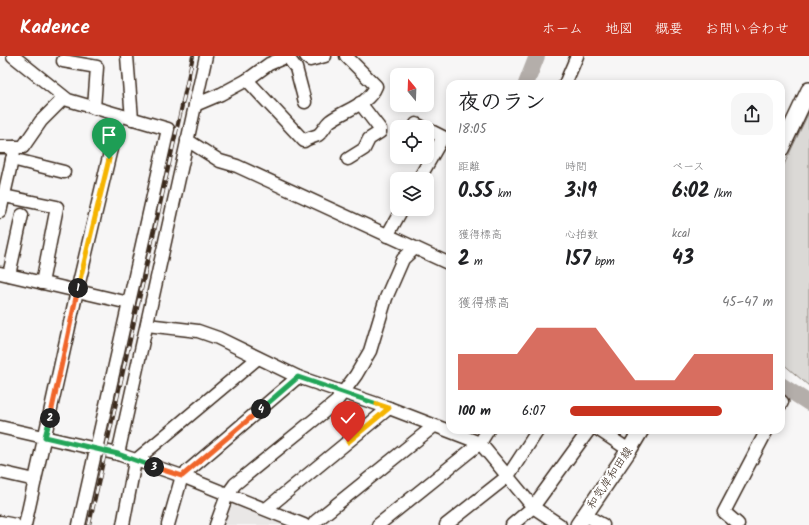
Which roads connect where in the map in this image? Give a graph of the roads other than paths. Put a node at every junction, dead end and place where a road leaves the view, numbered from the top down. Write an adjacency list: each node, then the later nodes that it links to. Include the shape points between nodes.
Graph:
1 (13, 56): 13 (street)
2 (127, 56): 19 (street)
3 (206, 56): 16 (street)
4 (287, 56): 10 (street, via 269,64); 14 (street, via 296,68)
5 (306, 56): 6 (street, via 310,60)
6 (325, 56)
7 (346, 56): 15 (street, via 376,86)
8 (577, 56): 11 (street)
9 (63, 61): 17 (street, via 97,67)
10 (247, 80): 15 (street, via 304,141 318,135 329,122); 16 (street)
11 (567, 80)
12 (809, 90): 22 (main road)
13 (62, 97): 17 (street); 24 (street, via 23,147)
14 (305, 102)
15 (360, 103): 26 (street, via 380,128 380,132 369,139 364,149)
16 (195, 105): 21 (street)
17 (94, 108): 18 (street)
18 (119, 115): 19 (street); 37 (street)
19 (132, 119): 38 (street, via 168,130)
20 (434, 132): 25 (street, via 443,137)
21 (187, 140): 32 (street, via 220,161 237,166); 39 (street)
22 (785, 141)
23 (0, 147): 24 (street)
24 (14, 153): 27 (street); 28 (street)
25 (434, 153)
26 (348, 159)
27 (64, 172)
28 (4, 196): 29 (street); 36 (street, via 57,206)
29 (0, 212)
30 (22, 215): 35 (street)
31 (398, 216): 32 (street)
32 (387, 236): 33 (street)
33 (415, 248): 34 (street); 42 (street, via 403,259 386,298 370,351)
34 (446, 262)
35 (4, 274): 36 (street)
36 (42, 283): 37 (street)
37 (77, 291): 38 (street); 54 (street)
38 (129, 303): 56 (street)
39 (147, 325): 40 (street, via 198,331); 58 (street)
40 (258, 358): 41 (street); 59 (street)
41 (298, 377): 42 (street); 61 (street)
42 (342, 392): 43 (street); 64 (street, via 336,402 235,484)
43 (389, 408): 44 (street); 66 (street)
44 (434, 426): 46 (street); 76 (street)
45 (0, 427): 54 (street)
46 (446, 430)
47 (457, 434): 55 (street)
48 (485, 434): 55 (street)
49 (535, 434): 62 (street)
50 (586, 434): 65 (street)
51 (605, 434): 57 (street)
52 (639, 434): 57 (main road, 和気岸和田線)
53 (765, 434): 82 (street, via 724,512)
54 (45, 437): 56 (street); 63 (street)
55 (480, 442): 62 (street); 77 (street)
56 (97, 449): 58 (street); 71 (street)
57 (629, 450): 67 (main road, 和気岸和田線)
58 (118, 454): 59 (street)
59 (135, 461): 61 (street); 72 (street)
60 (0, 472): 63 (street)
61 (182, 476): 64 (street); 73 (street)
62 (508, 476): 65 (street); 78 (street)
63 (35, 480): 70 (street)
64 (227, 495): 66 (street); 74 (street)
65 (533, 507): 79 (street); 80 (street)
66 (266, 510): 75 (street)
67 (581, 520): 81 (street)
68 (0, 522): 69 (street)
69 (15, 525)
70 (25, 525)
71 (79, 525)
72 (123, 525)
73 (168, 525)
74 (216, 525)
75 (304, 525)
76 (313, 525)
77 (378, 525)
78 (446, 525)
79 (512, 525)
80 (560, 525)
81 (603, 525)
82 (738, 525)

